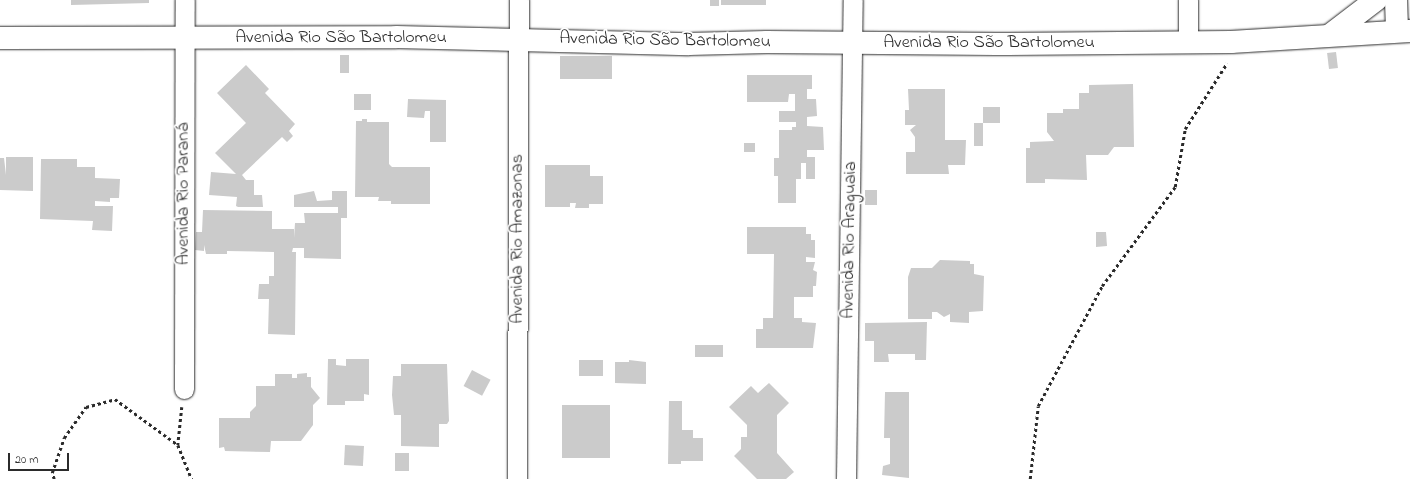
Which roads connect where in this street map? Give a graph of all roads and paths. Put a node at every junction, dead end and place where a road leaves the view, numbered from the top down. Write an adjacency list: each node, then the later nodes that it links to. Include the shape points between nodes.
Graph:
1 (184, 0): 11 (street, Avenida Rio Paraná)
2 (519, 0): 10 (street, Avenida Rio Amazonas)
3 (853, 0): 14 (street, Avenida Rio Araguaia)
4 (1188, 0): 13 (street)
5 (1376, 0): 8 (street)
6 (1396, 0): 7 (street)
7 (1403, 31): 8 (street, Avenida Rio São Bartolomeu)
8 (1330, 35): 12 (street, Avenida Rio São Bartolomeu)
9 (0, 38): 11 (street, Avenida Rio São Bartolomeu, via 67,36)
10 (519, 38): 11 (street, Avenida Rio São Bartolomeu); 14 (street, Avenida Rio São Bartolomeu, via 688,44); 19 (street, Avenida Rio Amazonas)
11 (184, 39): 15 (street, Avenida Rio Paraná)
12 (1242, 41): 13 (street, Avenida Rio São Bartolomeu); 21 (path, via 1185,129 1176,187 1102,286 1038,406)
13 (1188, 42): 14 (street, Avenida Rio São Bartolomeu)
14 (853, 44): 20 (street, Avenida Rio Araguaia)
15 (184, 388): 16 (path)
16 (178, 445): 17 (path, via 115,399 86,406 64,438 52,473); 18 (path)
17 (54, 479)
18 (192, 479)
19 (517, 479)
20 (846, 479)
21 (1030, 479)

